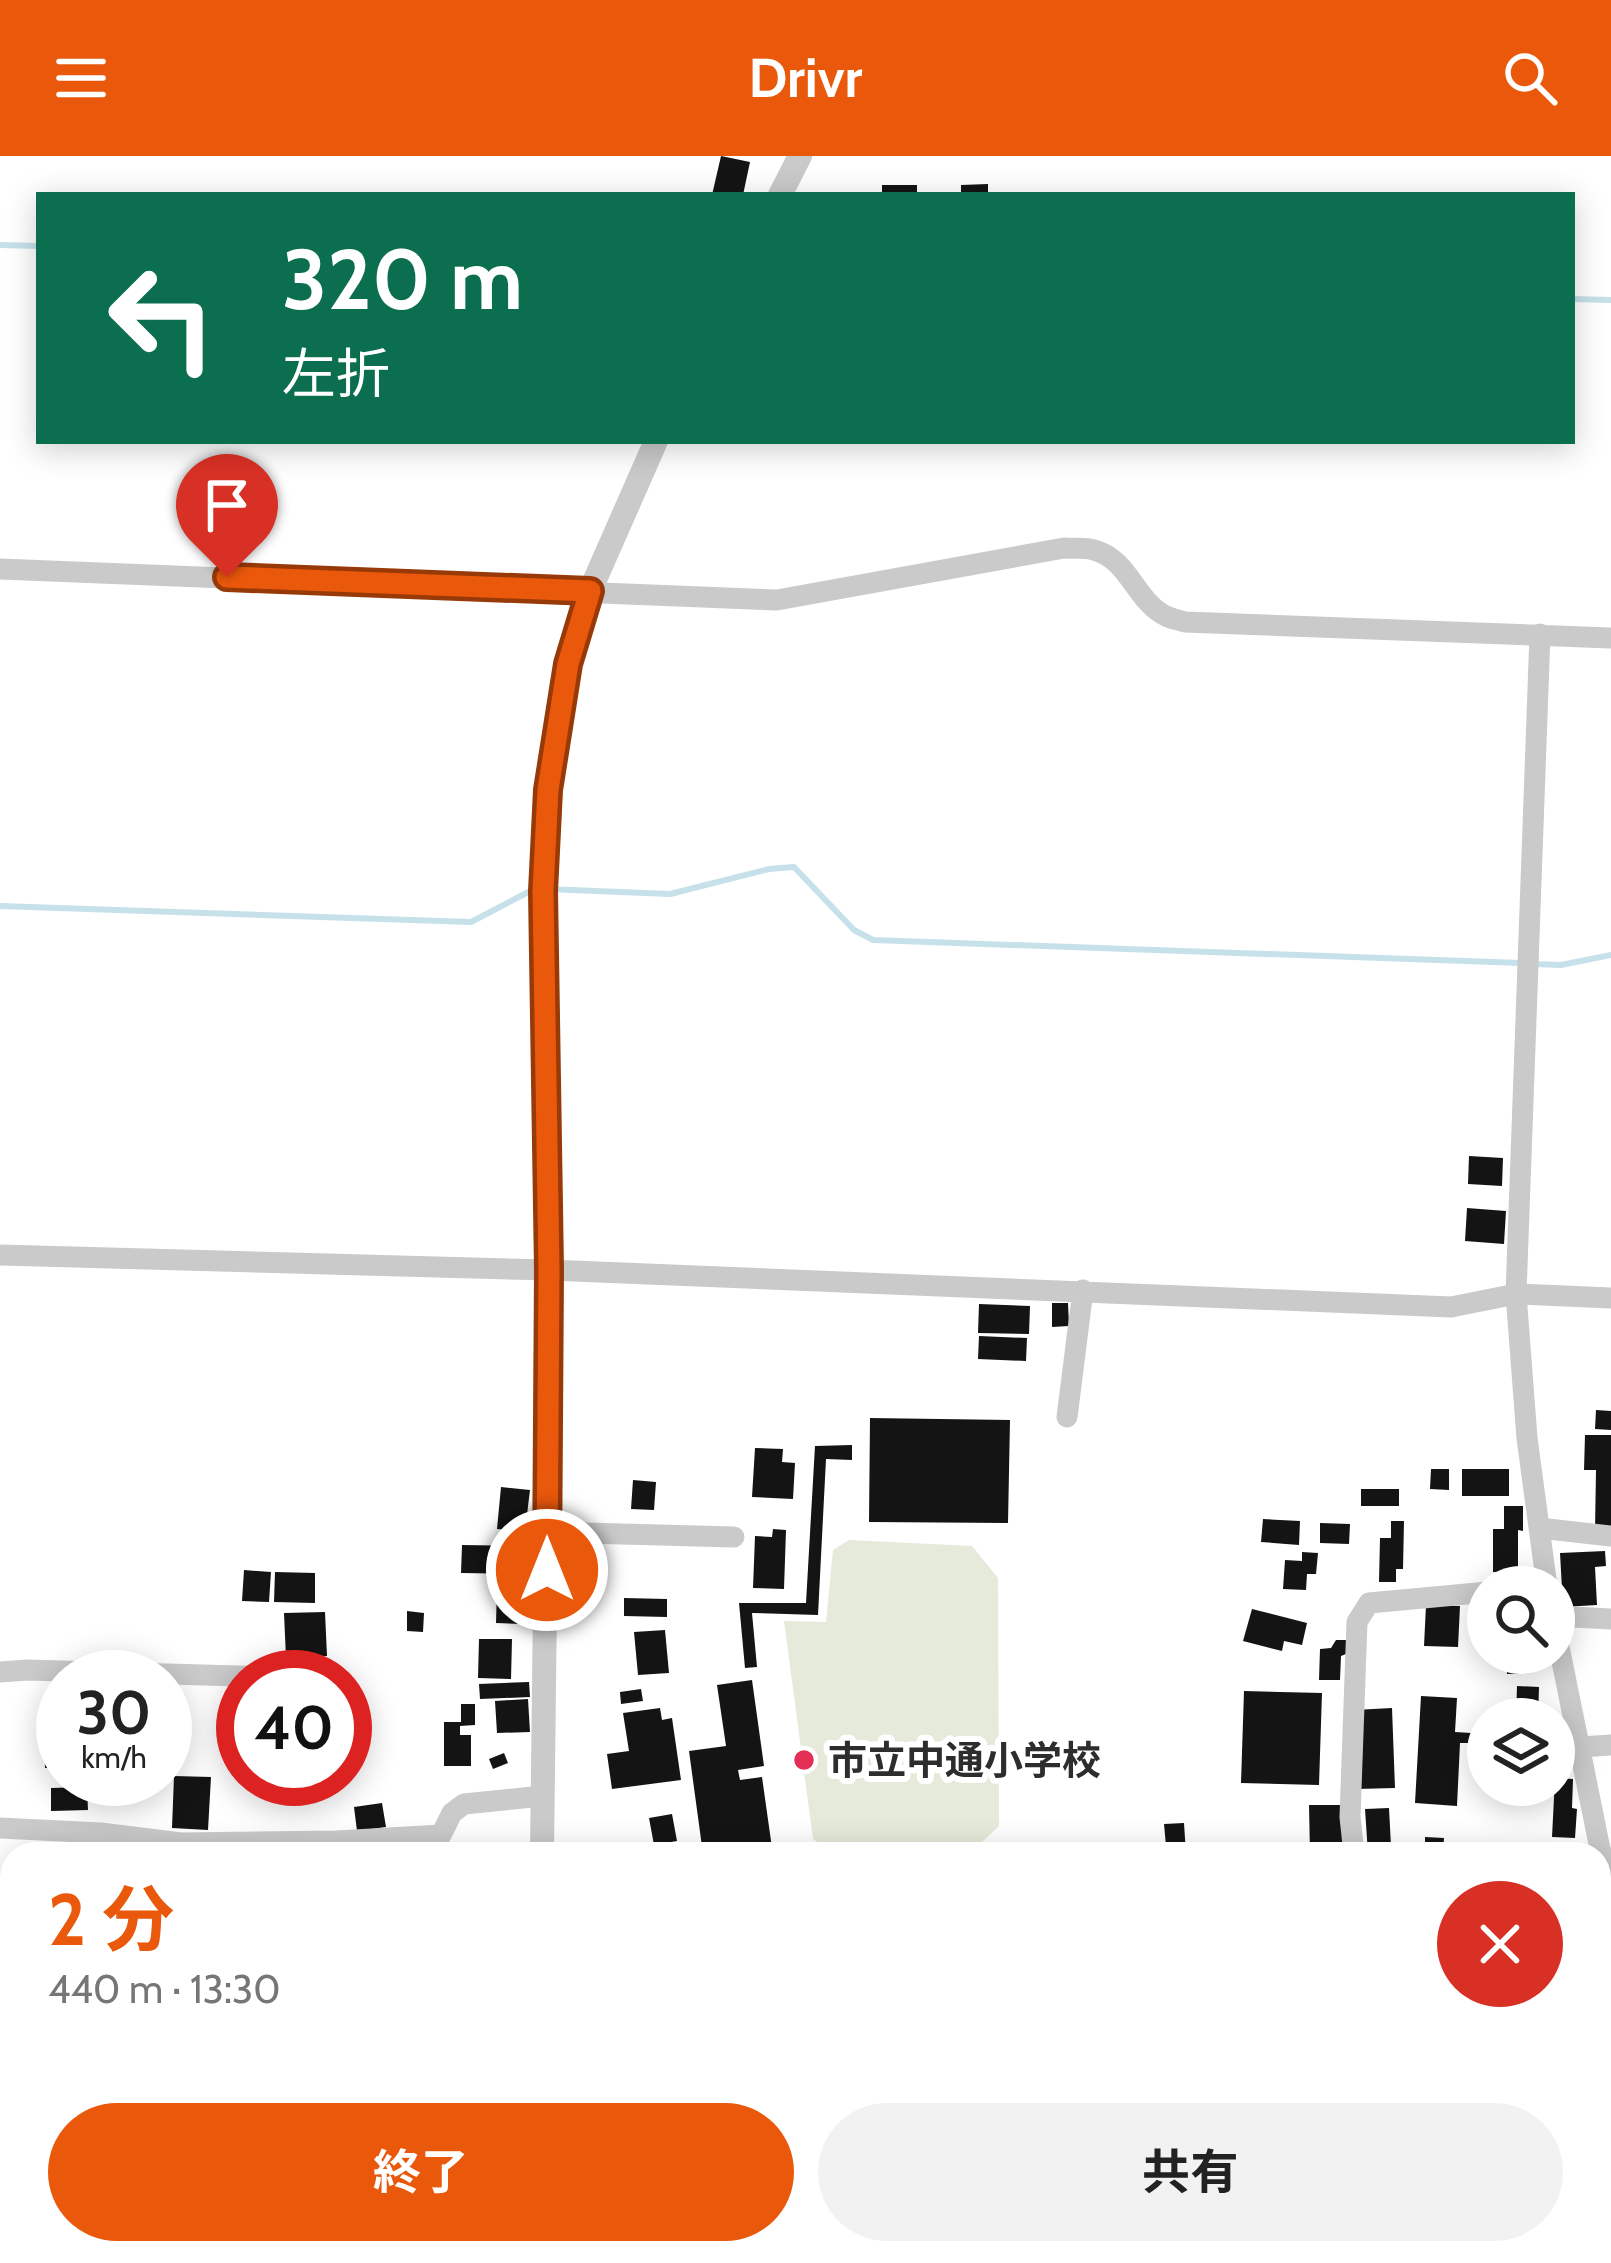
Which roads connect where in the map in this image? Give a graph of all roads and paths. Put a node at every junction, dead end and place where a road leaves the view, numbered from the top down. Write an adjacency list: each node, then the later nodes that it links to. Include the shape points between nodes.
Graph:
1 (800, 156): 2 (street)
2 (782, 192)
3 (655, 444): 5 (street)
4 (0, 568): 5 (street)
5 (590, 591): 6 (street, via 777,600 1093,549 1112,558 1165,616 1185,622); 9 (street, via 548,790 542,920)
6 (1540, 634): 7 (street); 11 (street)
7 (1611, 638)
8 (0, 1255): 9 (street)
9 (549, 1270): 10 (street); 15 (street)
10 (1083, 1290): 11 (street, via 1450,1307); 13 (street)
11 (1516, 1294): 12 (street); 14 (street)
12 (1611, 1298)
13 (1067, 1417)
14 (1539, 1528): 17 (street); 18 (street)
15 (548, 1532): 16 (street); 27 (street)
16 (734, 1537)
17 (1611, 1537)
18 (1544, 1566)
19 (1467, 1594): 34 (street, via 1369,1603 1358,1622)
20 (1575, 1619): 21 (street)
21 (1611, 1619)
22 (0, 1672): 24 (street)
23 (1565, 1674): 26 (street)
24 (216, 1675)
25 (1611, 1745): 26 (street)
26 (1580, 1747): 35 (street)
27 (543, 1796): 32 (street, via 464,1804 452,1813); 33 (street)
28 (0, 1828): 29 (street)
29 (173, 1842)
30 (259, 1842): 31 (street)
31 (372, 1842)
32 (444, 1842)
33 (542, 1842)
34 (1353, 1842)
35 (1592, 1842)

